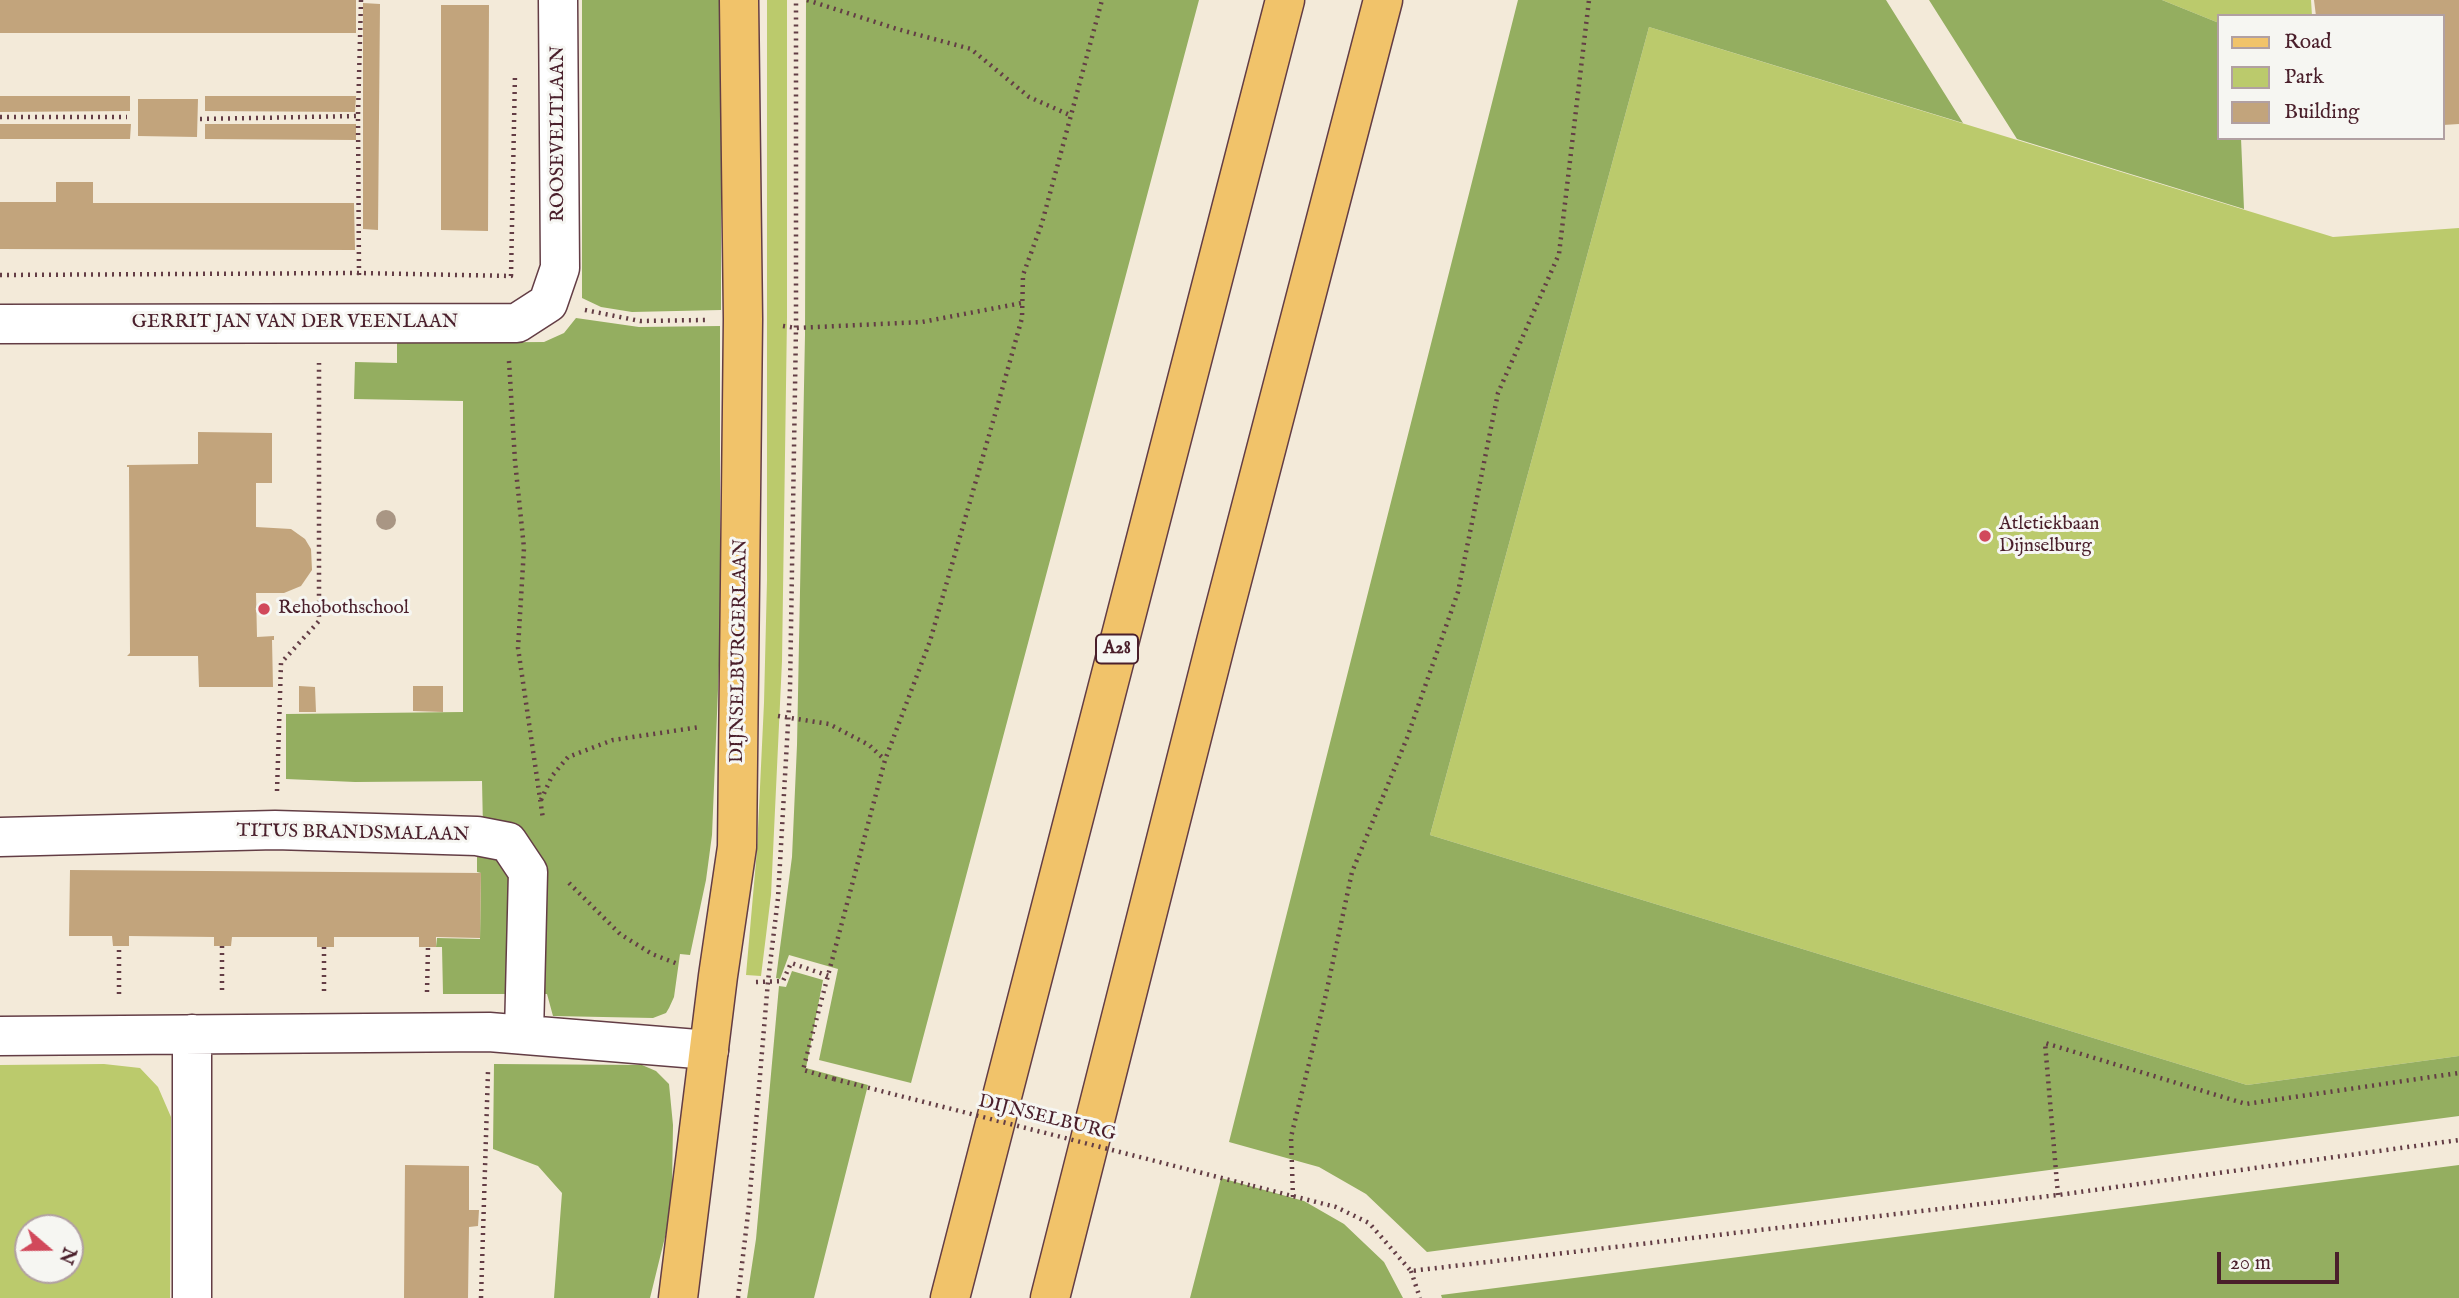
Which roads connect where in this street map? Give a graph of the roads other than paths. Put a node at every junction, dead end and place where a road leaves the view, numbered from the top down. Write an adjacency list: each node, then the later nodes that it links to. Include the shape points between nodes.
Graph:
1 (558, 0): 5 (street, ROOSEVELTLAAN, via 560,268 548,303)
2 (739, 0): 11 (main road, DIJNSELBURGERLAAN, via 743,333 737,847 701,972)
3 (1285, 0): 14 (main road, A28)
4 (1383, 0): 15 (main road)
5 (517, 323): 6 (street, GERRIT JAN VAN DER VEENLAAN)
6 (0, 324)
7 (0, 837): 8 (street, TITUS BRANDSMALAAN, via 275,830 477,836 508,842 528,872)
8 (506, 1033): 9 (street); 11 (street)
9 (192, 1034): 10 (street); 12 (street)
10 (0, 1036)
11 (709, 1050): 13 (main road, DIJNSELBURGERLAAN)
12 (192, 1298)
13 (678, 1298)
14 (950, 1298)
15 (1051, 1298)

